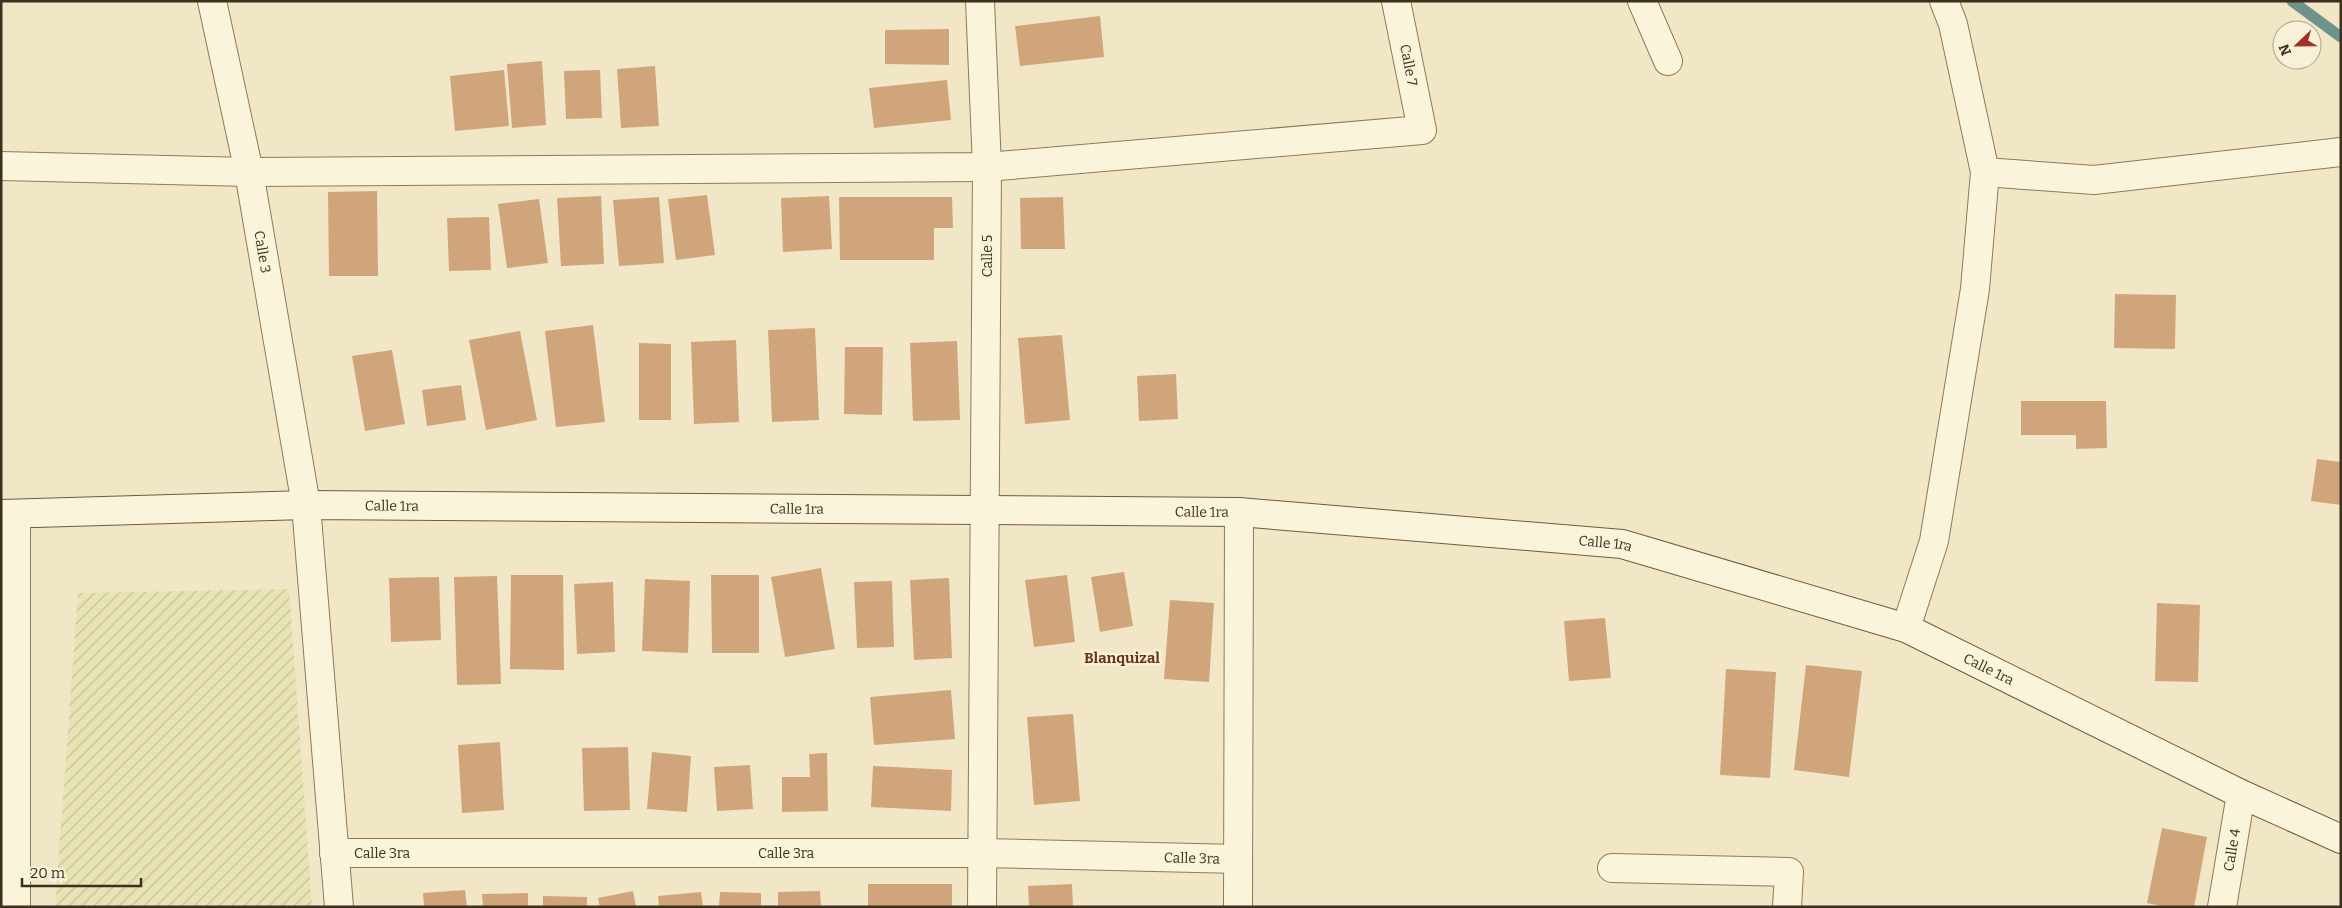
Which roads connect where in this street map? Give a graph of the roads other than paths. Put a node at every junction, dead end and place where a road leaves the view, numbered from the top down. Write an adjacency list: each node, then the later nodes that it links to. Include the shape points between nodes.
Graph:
1 (212, 1): 10 (street, Calle 3)
2 (980, 1): 9 (street, Calle 5)
3 (1396, 1): 9 (street, Calle 7, via 1422,130)
4 (1642, 1): 6 (street)
5 (1944, 1): 11 (street, via 1953,24)
6 (1668, 61)
7 (2341, 152): 11 (street, via 2094,180)
8 (1, 166): 10 (street)
9 (987, 167): 10 (street); 13 (street, Calle 5)
10 (249, 172): 12 (street, Calle 3)
11 (1985, 172): 16 (street, via 1975,289 1934,541)
12 (306, 505): 13 (street, Calle 1ra); 15 (street, Calle 1ra); 19 (street, Calle 3)
13 (985, 510): 14 (street, Calle 1ra); 20 (street, Calle 5)
14 (1239, 512): 16 (street, Calle 1ra, via 1622,544); 21 (street)
15 (8, 515): 23 (street)
16 (1906, 628): 17 (street, Calle 1ra)
17 (2242, 794): 18 (street, Calle 1ra); 28 (street, Calle 4)
18 (2341, 839)
19 (334, 852): 20 (street, Calle 3ra); 24 (street, Calle 3)
20 (981, 853): 21 (street, Calle 3ra); 25 (street, Calle 5)
21 (1238, 859): 26 (street)
22 (1612, 868): 27 (street, via 1789,872)
23 (16, 907)
24 (339, 907)
25 (982, 907)
26 (1238, 907)
27 (1787, 907)
28 (2222, 907)

